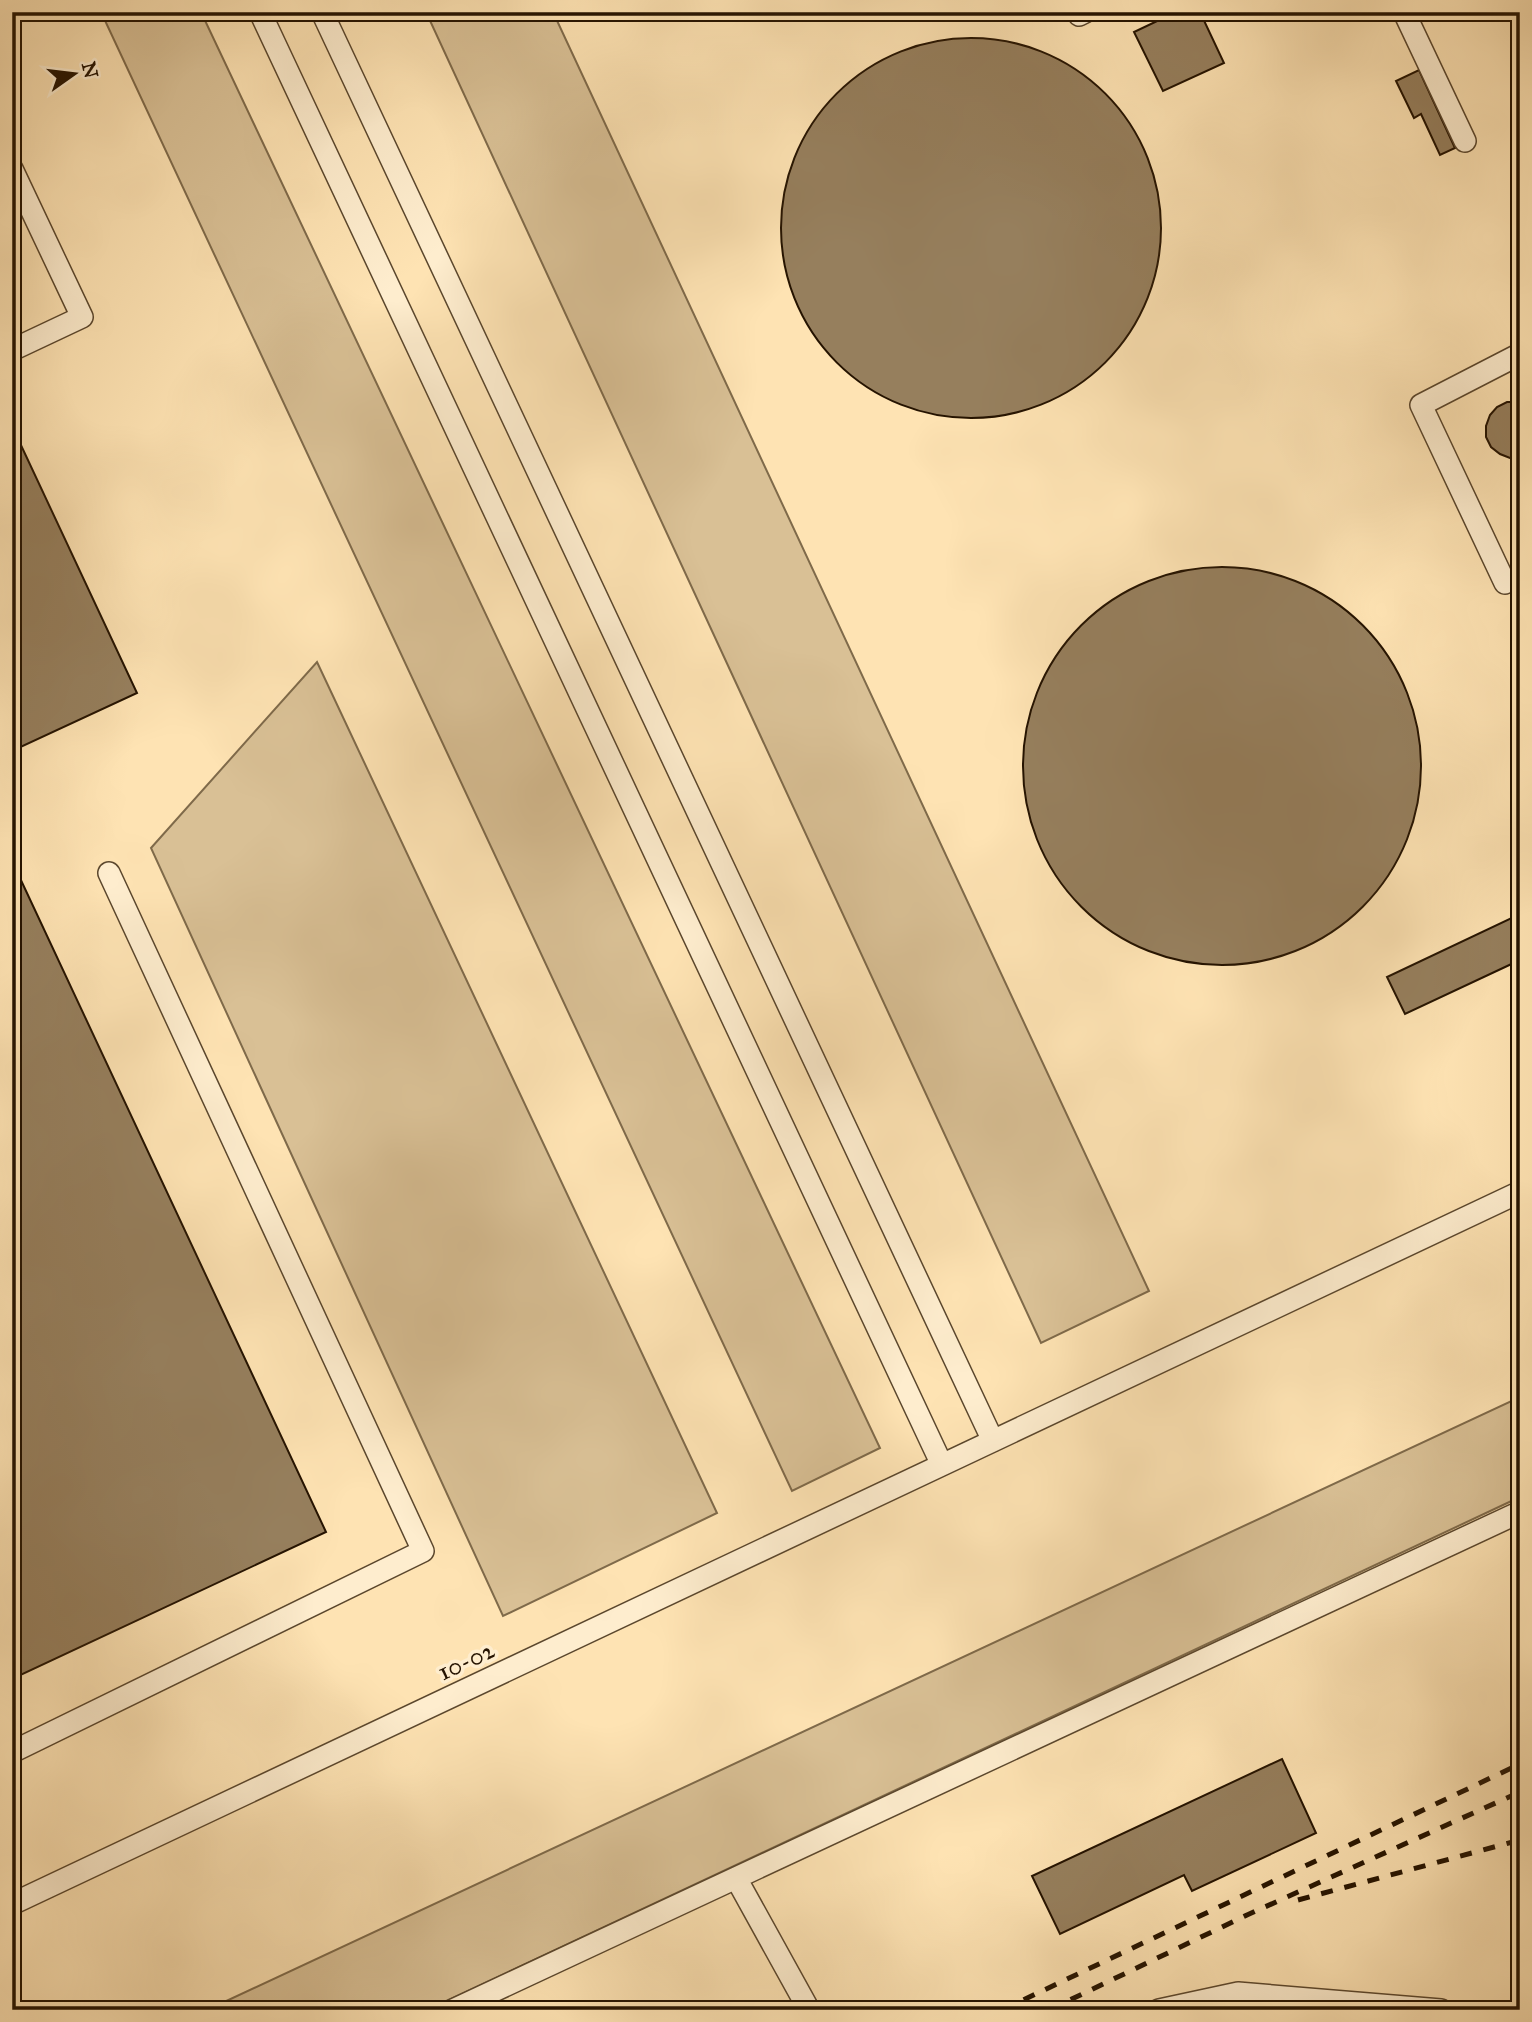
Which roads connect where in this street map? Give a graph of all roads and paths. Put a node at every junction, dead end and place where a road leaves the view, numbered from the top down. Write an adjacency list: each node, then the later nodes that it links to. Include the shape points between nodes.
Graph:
1 (260, 12): 12 (lane)
2 (322, 12): 11 (lane)
3 (1404, 12): 4 (lane)
4 (1465, 141)
5 (12, 169): 6 (lane, via 82,317)
6 (12, 350)
7 (1520, 354): 8 (lane, via 1421,405)
8 (1505, 583)
9 (109, 873): 14 (lane, via 423,1550)
10 (1520, 1192): 11 (lane, 10-02)
11 (993, 1441): 12 (lane, 10-02)
12 (942, 1465): 16 (lane, 10-02)
13 (1520, 1512): 15 (lane)
14 (12, 1752)
15 (736, 1878): 17 (lane); 18 (lane)
16 (12, 1904)
17 (453, 2010)
18 (810, 2010)
19 (1159, 2010): 20 (lane, via 1238,1993)
20 (1441, 2010)

